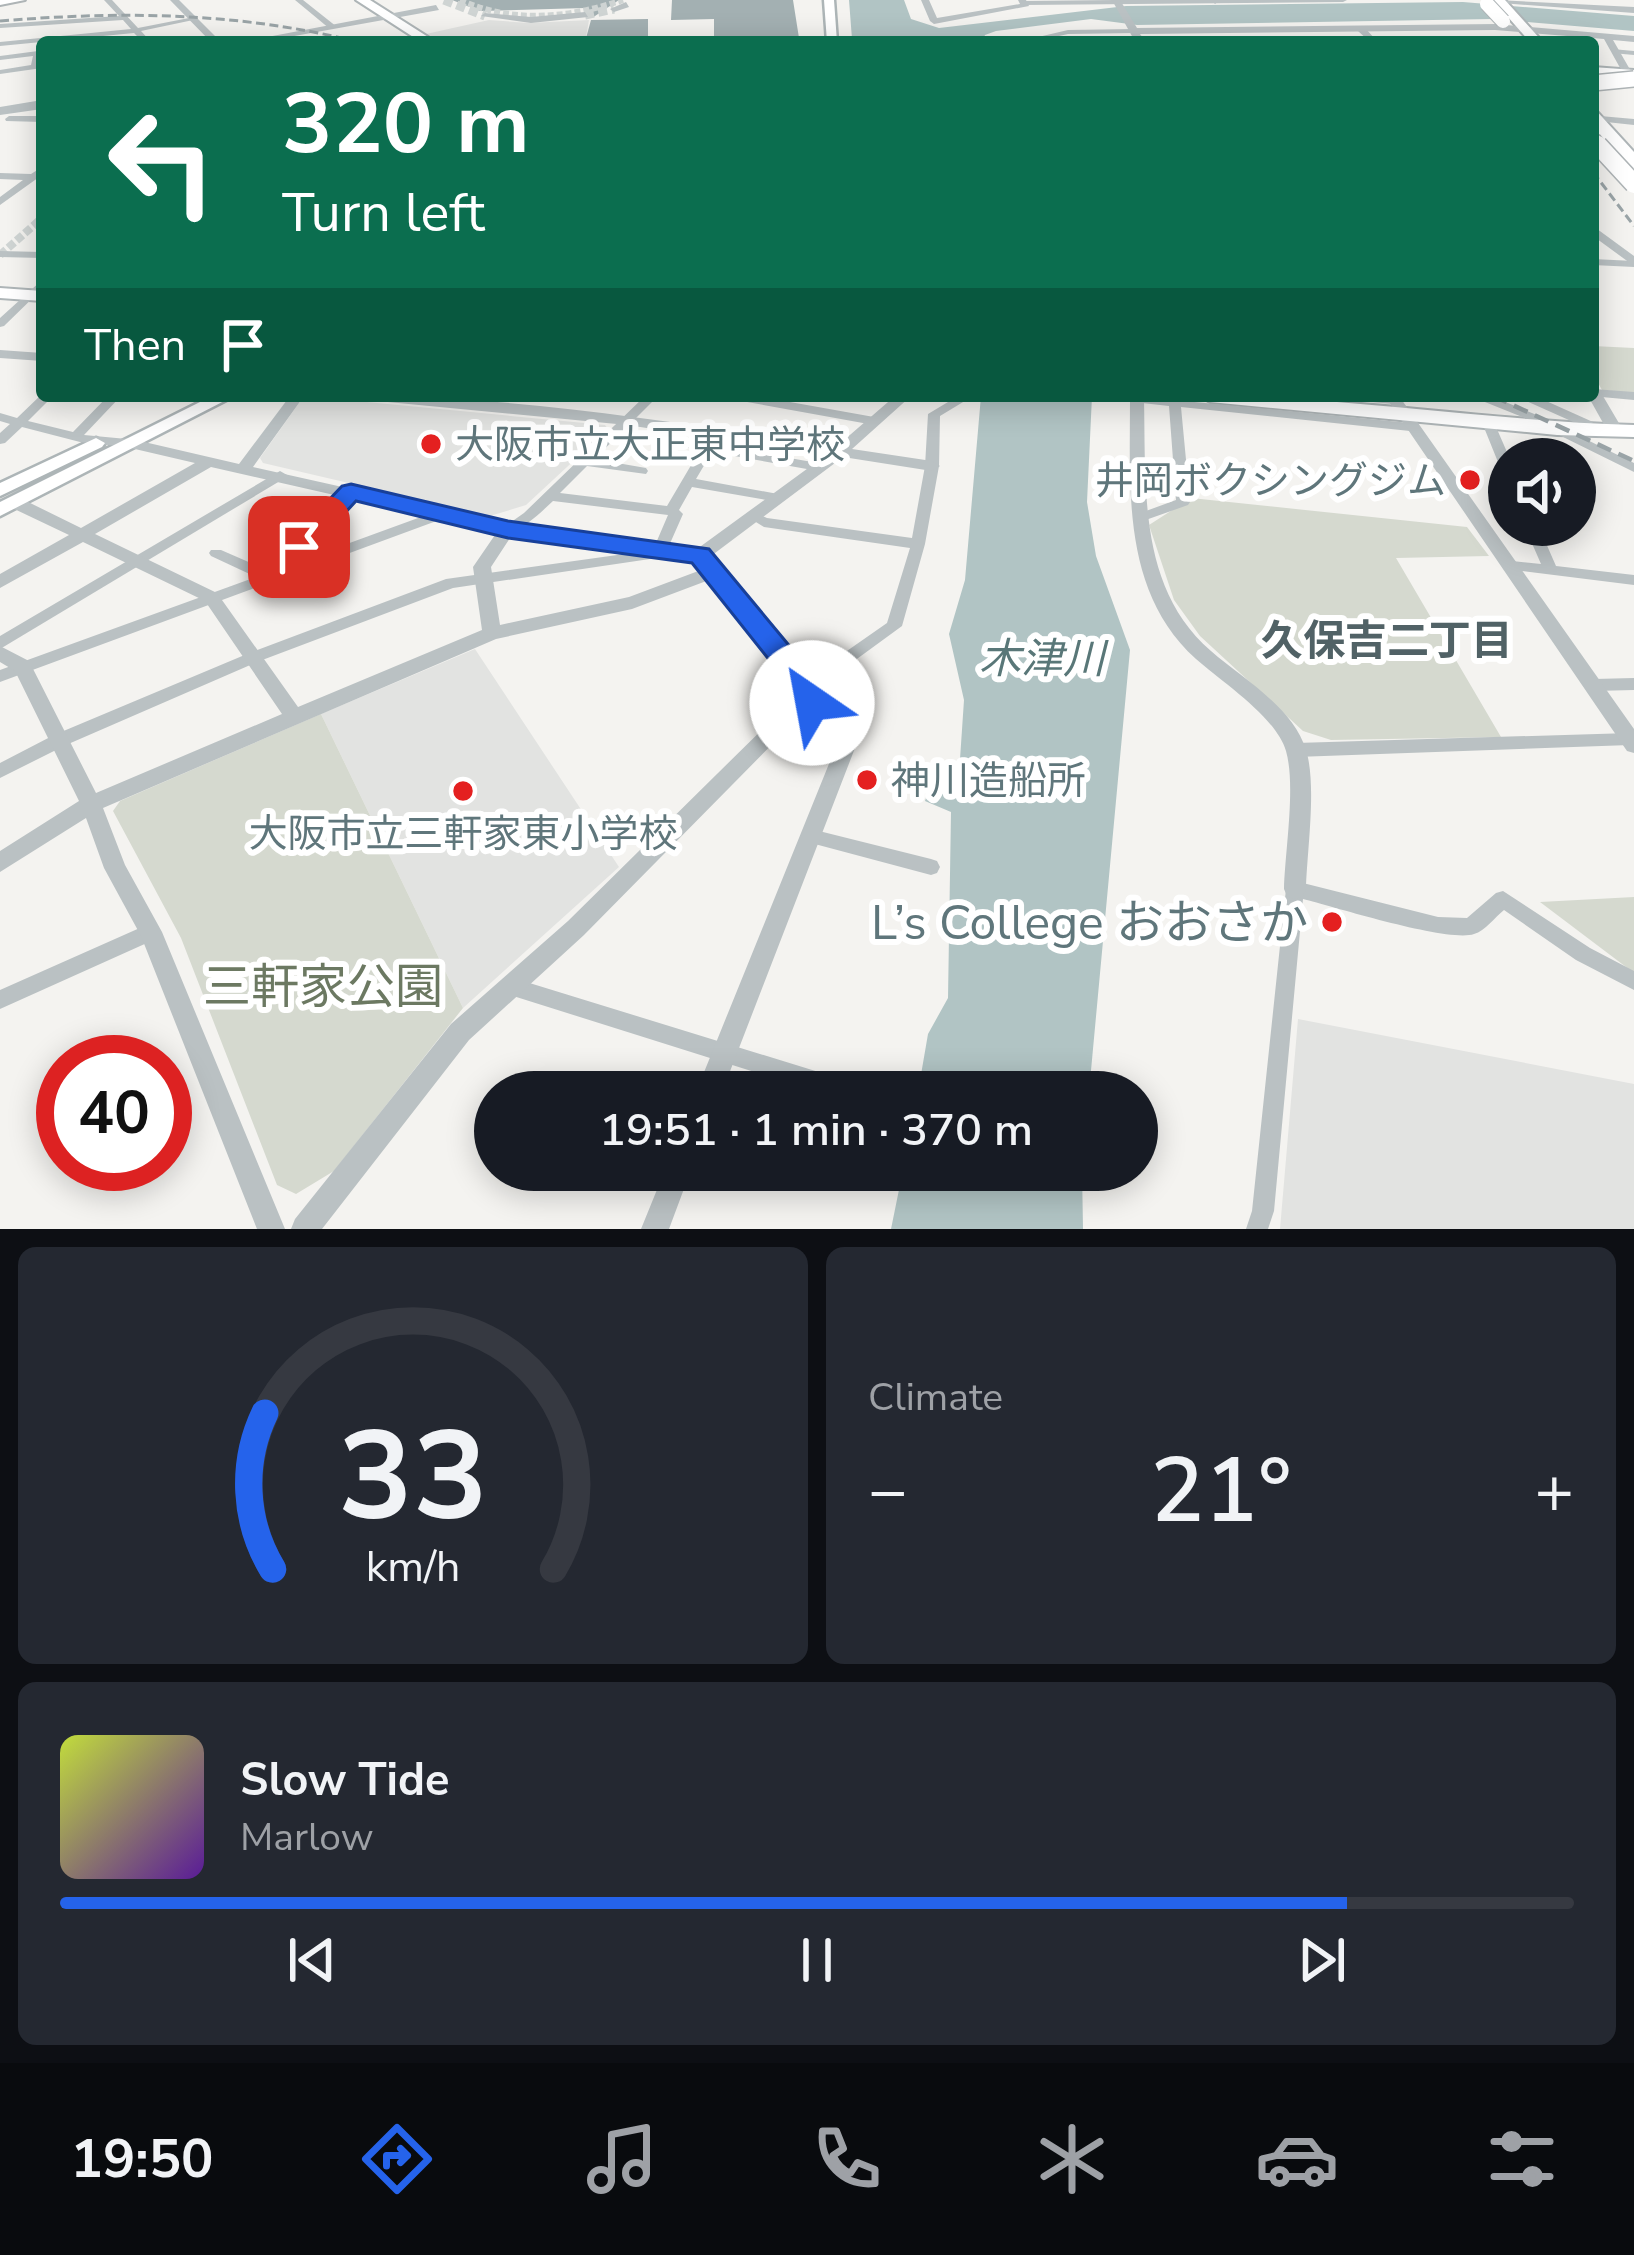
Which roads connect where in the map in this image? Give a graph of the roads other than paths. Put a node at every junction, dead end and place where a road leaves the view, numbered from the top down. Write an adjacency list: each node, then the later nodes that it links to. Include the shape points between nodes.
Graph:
1 (19, 0): 11 (main road)
2 (108, 0): 22 (street)
3 (174, 0): 23 (street)
4 (298, 0): 26 (street)
5 (362, 0): 21 (main road)
6 (819, 0): 37 (main road)
7 (829, 0): 38 (main road)
8 (925, 0): 12 (street, via 934,21)
9 (1215, 0): 10 (street); 13 (street)
10 (1343, 0)
11 (0, 2)
12 (1022, 2): 13 (street)
13 (1117, 2): 30 (street)
14 (626, 5): 16 (street)
15 (434, 7): 21 (street)
16 (614, 9)
17 (1634, 10): 19 (street)
18 (585, 15): 20 (street)
19 (1505, 15): 27 (street); 42 (main road); 43 (street)
20 (485, 16)
21 (386, 17): 26 (street); 36 (main road)
22 (124, 18): 24 (street); 29 (street)
23 (194, 19): 29 (street); 34 (street)
24 (87, 20): 25 (street); 31 (street)
25 (0, 26)
26 (333, 27): 35 (street)
27 (1360, 29): 28 (street); 41 (street)
28 (1246, 30): 30 (street); 40 (street)
29 (135, 31): 32 (street); 33 (street)
30 (1135, 33): 39 (street)
31 (76, 36)
32 (121, 36)
33 (140, 36)
34 (210, 36)
35 (281, 36)
36 (419, 36)
37 (819, 36)
38 (832, 36)
39 (1049, 36)
40 (1250, 36)
41 (1368, 36)
42 (1531, 36)
43 (1607, 37): 44 (street); 47 (street)
44 (1634, 39)
45 (36, 42): 46 (street)
46 (0, 44)
47 (1615, 51): 49 (street); 54 (street)
48 (36, 53): 50 (street)
49 (1634, 53)
50 (0, 58)
51 (36, 68): 52 (street)
52 (0, 74)
53 (1599, 77): 54 (highway, bridge)
54 (1631, 80)
55 (36, 106): 56 (street)
56 (0, 114): 57 (street)
57 (36, 118)
58 (1599, 119): 60 (street)
59 (1599, 122): 62 (main road)
60 (1634, 122)
61 (1599, 125): 66 (highway)
62 (1626, 142): 65 (main road)
63 (1599, 146): 70 (highway, bridge)
64 (1599, 158): 70 (highway, bridge)
65 (1634, 161)
66 (1634, 173)
67 (36, 175): 68 (street)
68 (0, 176)
69 (36, 177): 71 (street)
70 (1634, 191)
71 (0, 202)
72 (1599, 235): 76 (street)
73 (0, 254): 74 (street)
74 (36, 255)
75 (1599, 262): 76 (street)
76 (1634, 263)
77 (36, 291): 78 (main road)
78 (0, 292)
79 (36, 293): 80 (street)
80 (0, 324)
81 (0, 354): 82 (street)
82 (36, 357)
83 (1599, 392): 84 (street)
84 (1634, 396)
85 (41, 402): 104 (street)
86 (109, 402): 110 (street)
87 (181, 402): 113 (main road)
88 (212, 402): 114 (main road)
89 (293, 402): 121 (street)
90 (465, 402): 107 (street)
91 (646, 402): 107 (street)
92 (769, 402): 105 (street)
93 (897, 402): 105 (street)
94 (956, 402): 120 (street, via 934,414)
95 (1137, 402): 133 (street)
96 (1156, 402): 100 (street)
97 (1297, 402): 101 (main road)
98 (1491, 402): 106 (street)
99 (1538, 402): 108 (street)
100 (1175, 404): 101 (street); 133 (street, via 1183,502)
101 (1399, 409): 103 (main road); 142 (street)
102 (0, 417): 104 (street)
103 (1487, 420): 106 (main road); 111 (street)
104 (21, 421): 110 (street); 112 (street)
105 (874, 421): 116 (street)
106 (1532, 421): 108 (main road); 109 (main road)
107 (621, 426): 115 (street); 116 (street); 118 (street)
108 (1608, 428): 109 (main road)
109 (1557, 430): 122 (street)
110 (77, 434): 113 (street)
111 (1495, 438)
112 (0, 440)
113 (102, 440): 114 (street); 129 (main road)
114 (127, 443): 117 (street); 129 (main road)
115 (708, 447): 119 (street); 125 (street)
116 (836, 454): 119 (street); 120 (street)
117 (212, 460): 121 (street); 135 (street)
118 (585, 462): 123 (street); 127 (street)
119 (818, 466): 128 (street)
120 (932, 466): 136 (street)
121 (245, 467): 124 (street)
122 (1634, 468)
123 (641, 471)
124 (280, 475): 126 (street); 140 (street)
125 (689, 482): 128 (street); 130 (street)
126 (351, 492): 131 (street); 144 (street)
127 (550, 496): 130 (street); 134 (street)
128 (778, 498): 132 (street)
129 (5, 501): 135 (street)
130 (671, 511): 138 (street)
131 (446, 513): 134 (street); 144 (street)
132 (753, 516): 136 (street); 141 (street)
133 (1140, 518): 161 (street, via 1145,560 1174,623)
134 (508, 529): 138 (street); 145 (street)
135 (82, 534): 140 (street); 147 (street)
136 (918, 544): 157 (street, via 895,626)
137 (1540, 546): 143 (street)
138 (668, 551): 141 (street); 145 (street)
139 (216, 554): 144 (street)
140 (137, 561): 148 (street); 150 (street)
141 (705, 564): 149 (street, via 632,603); 157 (street)
142 (1512, 566): 143 (street); 156 (street)
143 (1551, 570): 146 (street)
144 (271, 575): 148 (street)
145 (483, 576): 149 (street); 152 (street)
146 (1634, 580)
147 (0, 582)
148 (211, 597): 152 (street); 153 (street)
149 (492, 633): 158 (street)
150 (0, 643)
151 (0, 653): 153 (street)
152 (252, 658): 158 (street); 159 (street)
153 (22, 666): 154 (street); 159 (street)
154 (0, 676)
155 (1634, 684): 156 (street)
156 (1594, 685): 160 (street)
157 (807, 687): 164 (street, via 845,748); 170 (street, via 800,704)
158 (294, 717): 163 (street)
159 (60, 740): 162 (street); 163 (street)
160 (1632, 742): 161 (street)
161 (1296, 750): 167 (street)
162 (0, 771)
163 (91, 804): 165 (street); 168 (street)
164 (811, 836): 166 (street); 172 (street)
165 (0, 863)
166 (931, 867)
167 (1295, 889): 169 (street, via 1471,927 1503,899); 179 (street)
168 (151, 932): 171 (street); 176 (street)
169 (1634, 981)
170 (510, 986): 172 (street); 177 (street, via 460,1032)
171 (0, 1000)
172 (724, 1051): 173 (street); 174 (street)
173 (717, 1071)
174 (786, 1071)
175 (670, 1191): 178 (street)
176 (271, 1229)
177 (304, 1229)
178 (656, 1229)
179 (1257, 1229)

